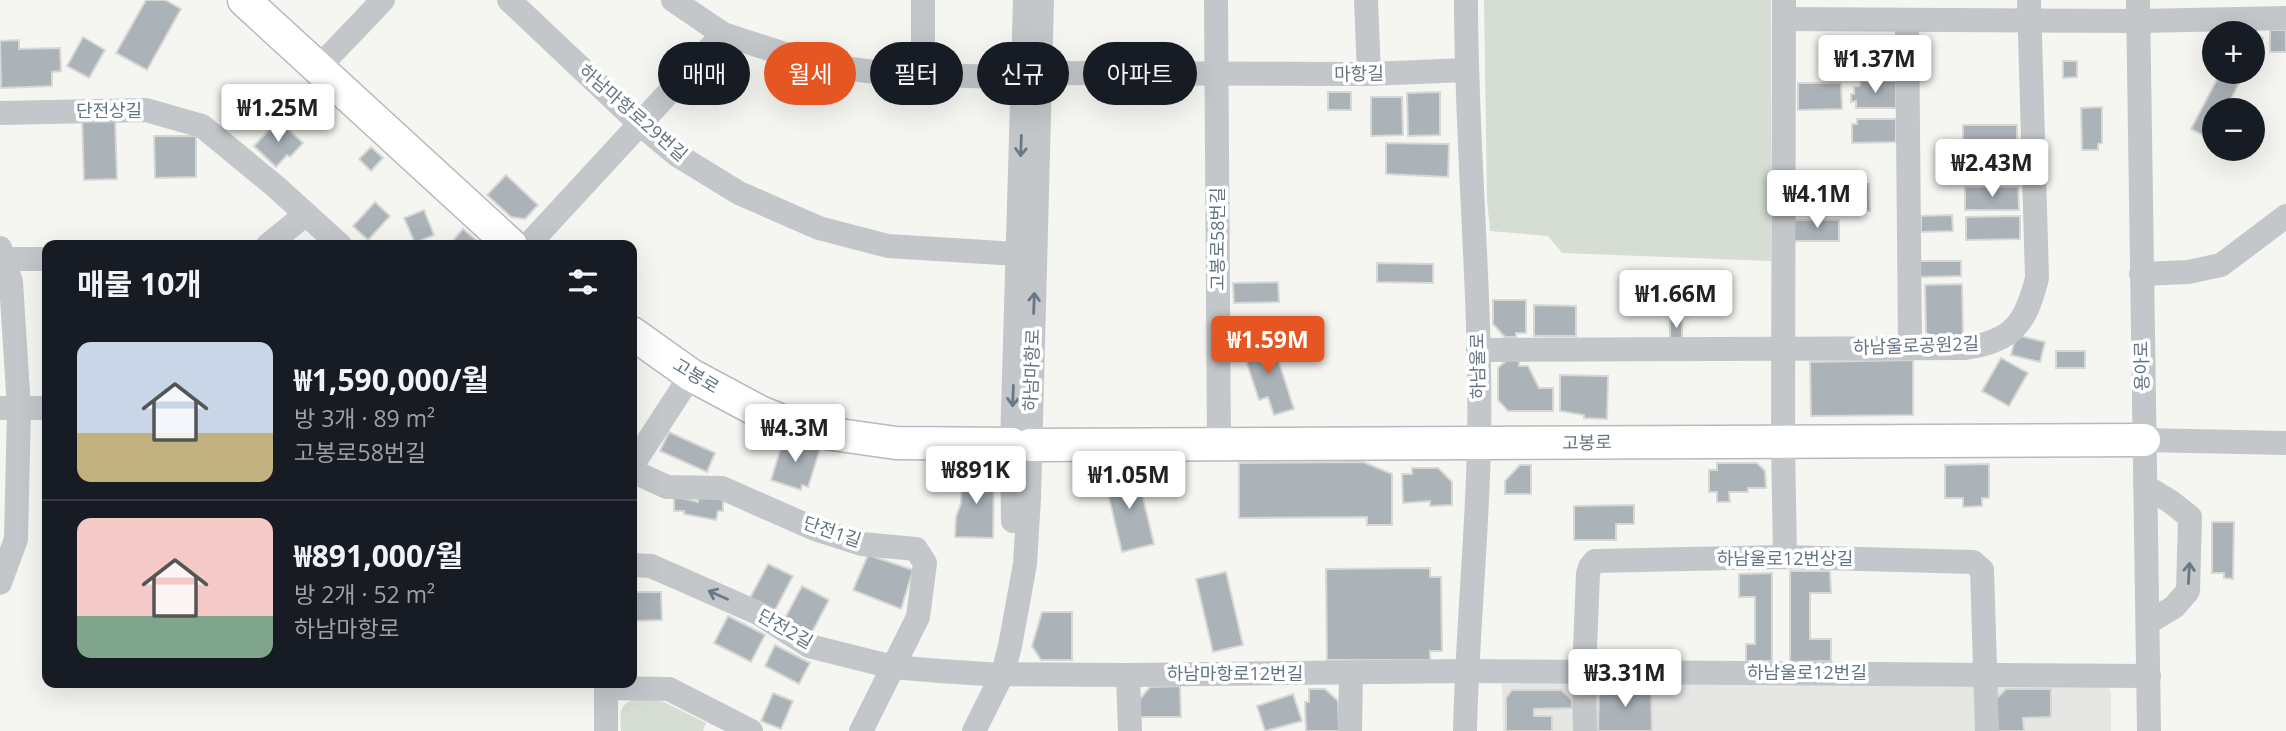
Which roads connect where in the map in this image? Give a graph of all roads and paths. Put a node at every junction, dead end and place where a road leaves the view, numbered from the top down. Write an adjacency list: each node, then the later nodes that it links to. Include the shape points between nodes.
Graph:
1 (244, 0): 20 (main road)
2 (383, 0): 20 (street)
3 (509, 0): 29 (street, 하남마항로29번길)
4 (673, 0): 16 (street, 마항길)
5 (923, 0): 17 (street)
6 (1025, 0): 18 (street, 하남마항로)
7 (1042, 0): 19 (street, 하남마항로)
8 (1216, 0): 25 (street, 고봉로58번길)
9 (1366, 0): 23 (street)
10 (1466, 0): 22 (street, 하남울로)
11 (1784, 10): 15 (street); 42 (street)
12 (2029, 11): 13 (street); 15 (street); 41 (street, 하남울로공원2길, via 2037,278 2026,314 2014,330 1983,346)
13 (2138, 11): 14 (street); 39 (street, 용아로)
14 (2286, 18)
15 (1907, 21): 41 (street)
16 (723, 34): 21 (street, 마항길, via 797,58); 29 (street)
17 (923, 42)
18 (1029, 42)
19 (1036, 42)
20 (318, 68): 34 (main road)
21 (870, 70)
22 (1466, 70): 23 (street, 마항길); 43 (street, 하남울로)
23 (1368, 74): 25 (street, 마항길)
24 (1069, 75): 25 (street, 마항길)
25 (1217, 75): 51 (street, 고봉로58번길)
26 (1029, 105): 37 (street, 하남마항로, one-way to 37)
27 (1031, 105): 50 (street, 하남마항로, one-way to 27)
28 (0, 113): 30 (street, 단전상길, via 146,110 202,126)
29 (640, 124): 35 (street); 37 (street, 하남마항로29번길, via 677,155 739,193 819,228 888,246)
30 (306, 214): 32 (street); 33 (street, 단전상길)
31 (2286, 216): 39 (street, via 2221,265)
32 (274, 240)
33 (335, 240)
34 (506, 240)
35 (533, 240)
36 (2, 253): 38 (street); 45 (street, via 11,282)
37 (1017, 254): 50 (street, 하남마항로, one-way to 50)
38 (42, 258)
39 (2141, 274): 48 (street, 용아로)
40 (637, 337): 44 (main road, 고봉로)
41 (1910, 348): 42 (street, 하남울로공원2길)
42 (1783, 349): 43 (street, 하남울로공원2길); 47 (street)
43 (1478, 350): 52 (street, 하남울로)
44 (691, 375): 50 (main road, 고봉로, via 804,430 895,443); 53 (street)
45 (9, 408): 46 (street); 58 (street, via 16,539)
46 (42, 408)
47 (1783, 440): 48 (main road, 고봉로); 52 (main road, 고봉로); 56 (street)
48 (2144, 440): 49 (street); 55 (street, 용아로)
49 (2286, 443)
50 (1021, 444): 51 (main road, 고봉로); 62 (street, 하남마항로, via 1025,564)
51 (1219, 445): 52 (main road, 고봉로)
52 (1479, 445): 61 (street, 하남울로)
53 (637, 461)
54 (637, 472): 60 (street, 단전1길, via 667,487 722,488 862,544 916,550 925,563 918,617)
55 (2145, 486): 59 (street, 용아로); 59 (street, one-way to 55, via 2174,607 2188,591 2190,517)
56 (1785, 557): 64 (street, 하남울로12번상길, via 1595,561 1588,574); 65 (street, 하남울로12번상길, via 1973,562 1982,570)
57 (637, 565): 60 (street, 단전2길, one-way to 57, via 809,646 758,613 651,566)
58 (0, 583)
59 (2149, 622): 67 (street, 용아로)
60 (893, 667): 62 (street, 단전2길); 72 (street, 단전1길)
61 (1466, 671): 63 (street, 하남마항로12번길); 64 (street, 하남울로12번길); 77 (street, 하남울로)
62 (995, 673): 66 (street, 하남마항로12번길); 73 (street, 하남마항로); 74 (street, 하남마항로)
63 (1351, 673): 66 (street, 하남마항로12번길); 76 (street)
64 (1584, 673): 65 (street, 하남울로12번길); 78 (street)
65 (1987, 673): 67 (street, 하남울로12번길); 79 (street, 하남울로12번상길)
66 (1128, 675): 75 (street)
67 (2149, 676): 80 (street, 용아로)
68 (637, 687): 71 (street, via 669,689)
69 (606, 688): 70 (street)
70 (606, 731)
71 (751, 731)
72 (862, 731)
73 (962, 731)
74 (974, 731)
75 (1129, 731)
76 (1350, 731)
77 (1465, 731)
78 (1585, 731)
79 (1987, 731)
80 (2149, 731)

